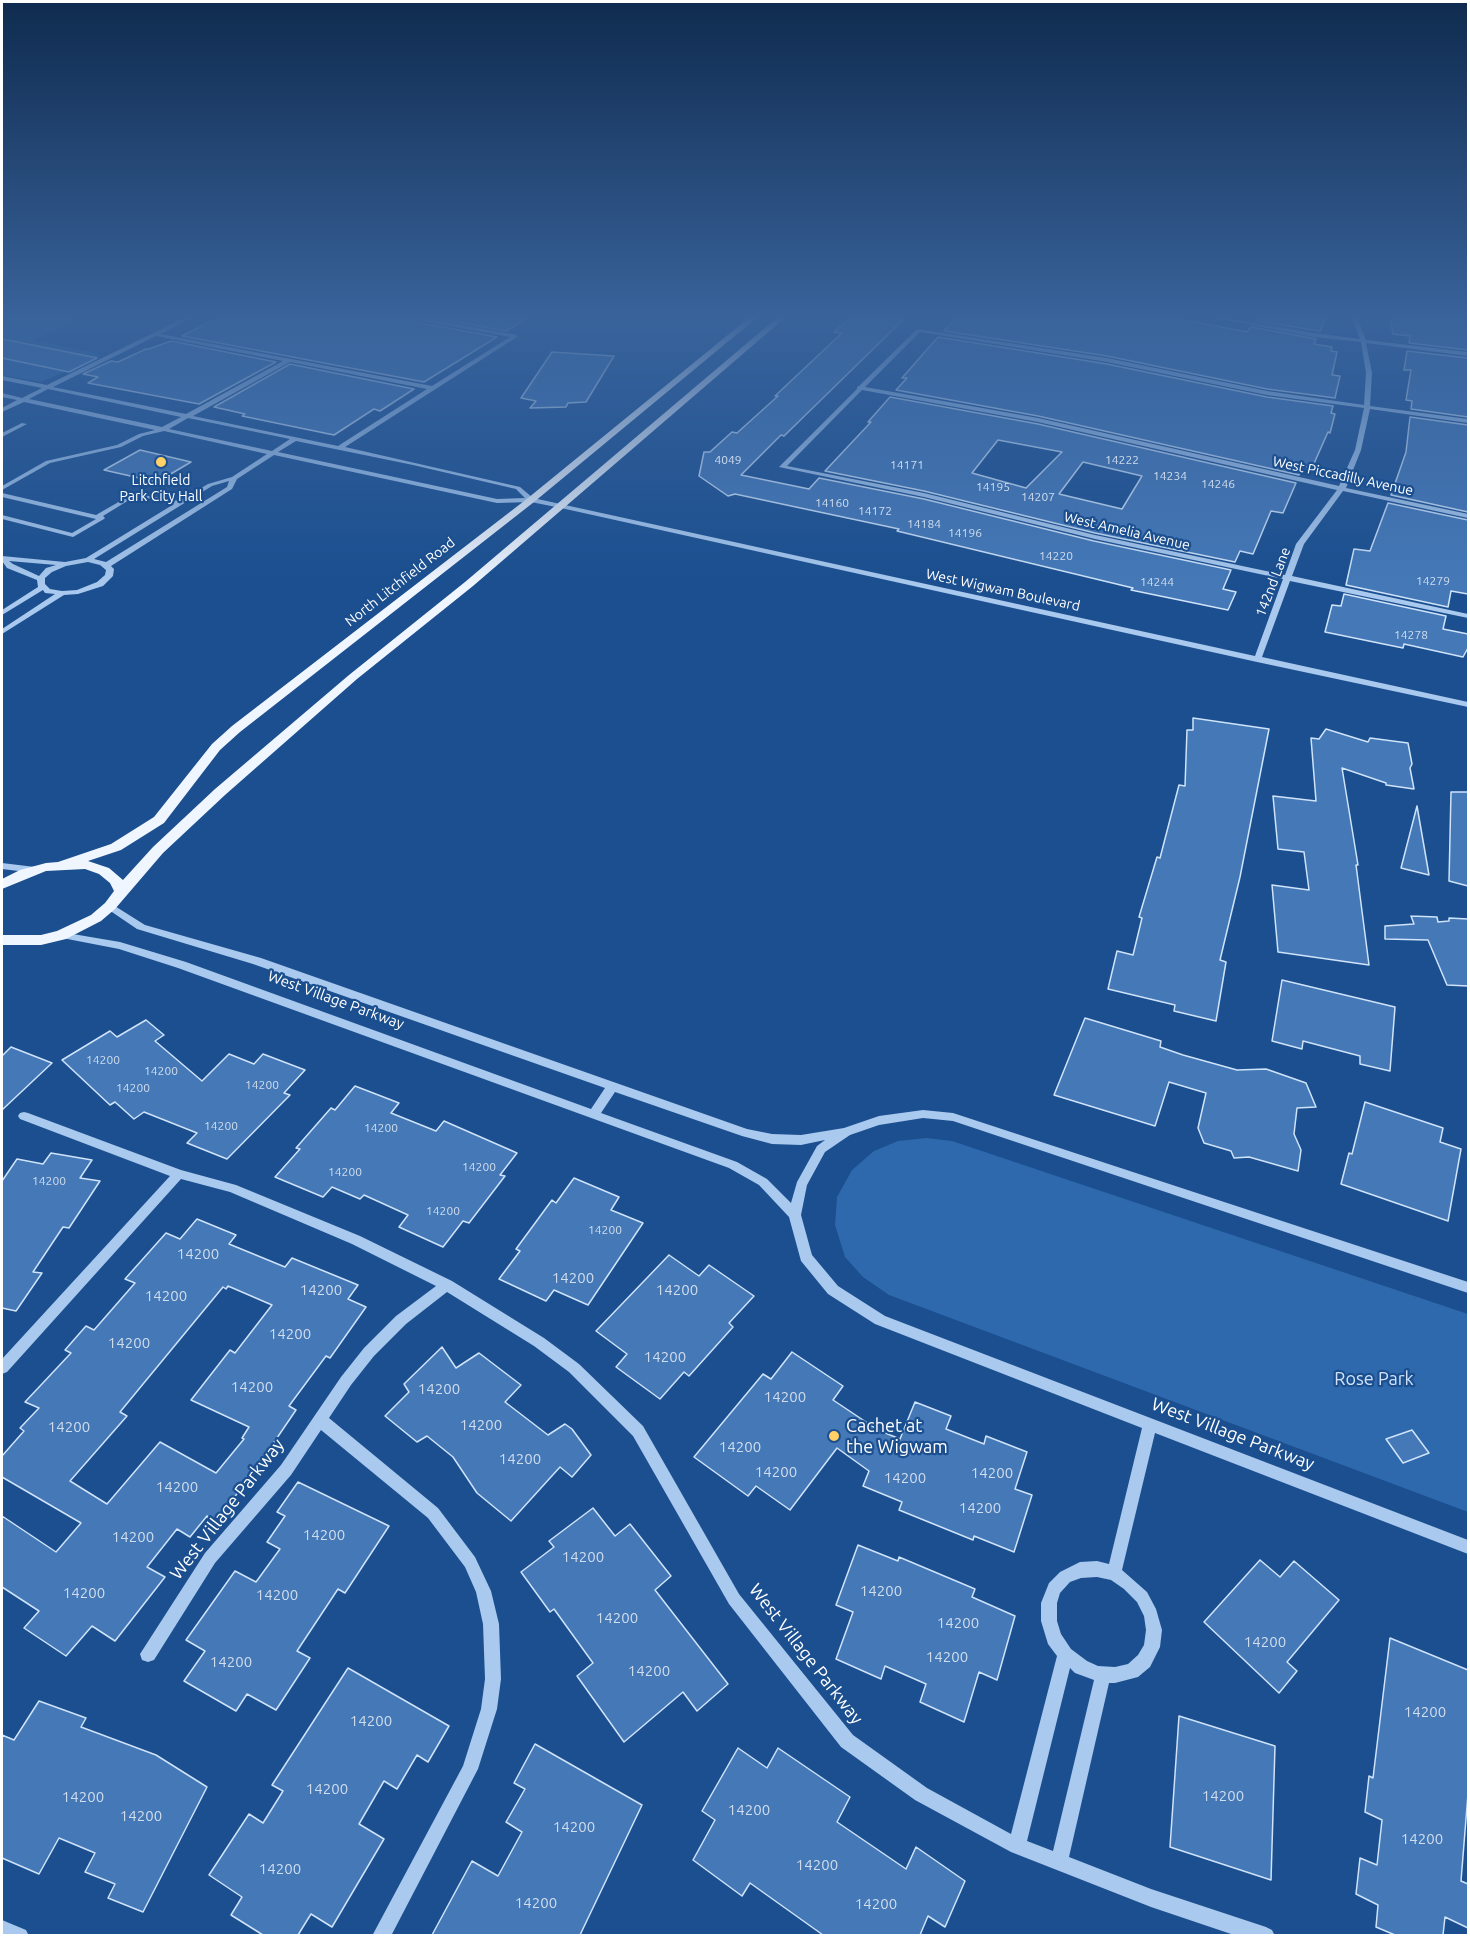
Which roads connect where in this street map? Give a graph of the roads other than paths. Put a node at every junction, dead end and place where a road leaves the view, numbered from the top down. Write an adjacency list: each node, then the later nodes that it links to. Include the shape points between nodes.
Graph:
1 (52, 406): 14 (street, West Wigwam Boulevard)
2 (143, 406): 11 (street, West Wigwam Boulevard)
3 (207, 406): 11 (street)
4 (403, 406): 17 (street)
5 (645, 406): 25 (main road, North Litchfield Road)
6 (677, 406): 27 (main road)
7 (842, 406): 35 (street, West Amelia Avenue, via 782,467 924,495)
8 (962, 406): 21 (street, West Piccadilly Avenue)
9 (1363, 406): 10 (street)
10 (1367, 407): 12 (street); 21 (street, 142nd Lane, via 1358,450)
11 (190, 416): 14 (street); 16 (street, West Wigwam Boulevard)
12 (1468, 421)
13 (24, 424): 15 (street)
14 (162, 430): 18 (street, West Wigwam Boulevard); 20 (street, via 119,446 48,462)
15 (2, 435)
16 (296, 438): 17 (street, West Wigwam Boulevard); 18 (street)
17 (340, 447): 25 (street, West Wigwam Boulevard, via 518,488)
18 (272, 453): 19 (street); 25 (street, West Wigwam Boulevard, via 496,501)
19 (234, 478): 26 (street, via 210,485); 34 (street, via 230,488)
20 (2, 488)
21 (1342, 488): 28 (street, West Piccadilly Avenue); 35 (street, 142nd Lane, via 1300,544)
22 (2, 495): 30 (street)
23 (145, 496): 26 (street)
24 (131, 497): 30 (street)
25 (531, 500): 27 (street, West Wigwam Boulevard); 43 (main road, North Litchfield Road, via 236,729 216,747 159,820 116,847)
26 (180, 503): 32 (street)
27 (561, 506): 41 (street, West Wigwam Boulevard); 47 (main road, via 220,792)
28 (1468, 516)
29 (2, 517): 30 (street, via 73,535 102,518)
30 (97, 517)
31 (3, 558): 33 (street); 36 (street)
32 (88, 560): 33 (street); 34 (street)
33 (65, 563): 36 (street, via 49,570)
34 (107, 565): 37 (street, via 109,575 100,584)
35 (1286, 578): 39 (street, West Amelia Avenue); 41 (street, 142nd Lane)
36 (42, 583): 37 (street); 38 (street)
37 (62, 593): 40 (street)
38 (2, 613)
39 (1468, 616)
40 (2, 632)
41 (1257, 660): 42 (street, West Wigwam Boulevard)
42 (1468, 705)
43 (64, 864): 45 (main road); 47 (main road, via 104,871 116,880)
44 (2, 866): 45 (street)
45 (35, 870): 46 (main road)
46 (2, 884)
47 (121, 891): 48 (main road)
48 (110, 906): 49 (main road, via 96,918); 53 (street, West Village Parkway, via 141,927 257,961)
49 (62, 935): 51 (main road); 54 (street, West Village Parkway, via 120,946 183,966)
50 (2, 940): 51 (main road)
51 (36, 940): 52 (main road)
52 (2, 953)
53 (613, 1086): 54 (street); 56 (street, West Village Parkway, via 772,1139 801,1140)
54 (594, 1114): 58 (street, West Village Parkway, via 733,1165 763,1182)
55 (24, 1116): 57 (street, West Village Parkway)
56 (846, 1132): 58 (street, West Village Parkway, via 821,1149 801,1185); 60 (street, West Village Parkway, via 879,1121 923,1114 953,1118)
57 (179, 1174): 59 (street, West Village Parkway, via 232,1188 356,1240); 61 (street)
58 (795, 1215): 63 (street, West Village Parkway, via 806,1257 833,1290 880,1320)
59 (447, 1286): 62 (street, West Village Parkway, via 401,1320 369,1352); 69 (street, West Village Parkway, via 574,1368 639,1431 734,1599 847,1741 921,1794)
60 (1468, 1287)
61 (2, 1368)
62 (320, 1420): 66 (street, West Village Parkway, via 285,1470 210,1558); 73 (street, via 432,1513 471,1562 491,1624 493,1679 489,1709 470,1769)
63 (1150, 1424): 64 (street, West Village Parkway); 65 (street)
64 (1468, 1547)
65 (1114, 1574): 67 (street, via 1080,1570 1054,1588 1048,1603 1049,1621); 68 (street, via 1142,1597 1154,1630 1152,1647 1144,1661 1132,1671)
66 (148, 1654)
67 (1065, 1655): 68 (street, via 1081,1667); 69 (street)
68 (1103, 1675): 70 (street)
69 (1017, 1846): 70 (street, West Village Parkway)
70 (1059, 1863): 74 (street, West Village Parkway)
71 (2, 1929): 72 (street)
72 (20, 1935)
73 (381, 1935)
74 (1266, 1935)

